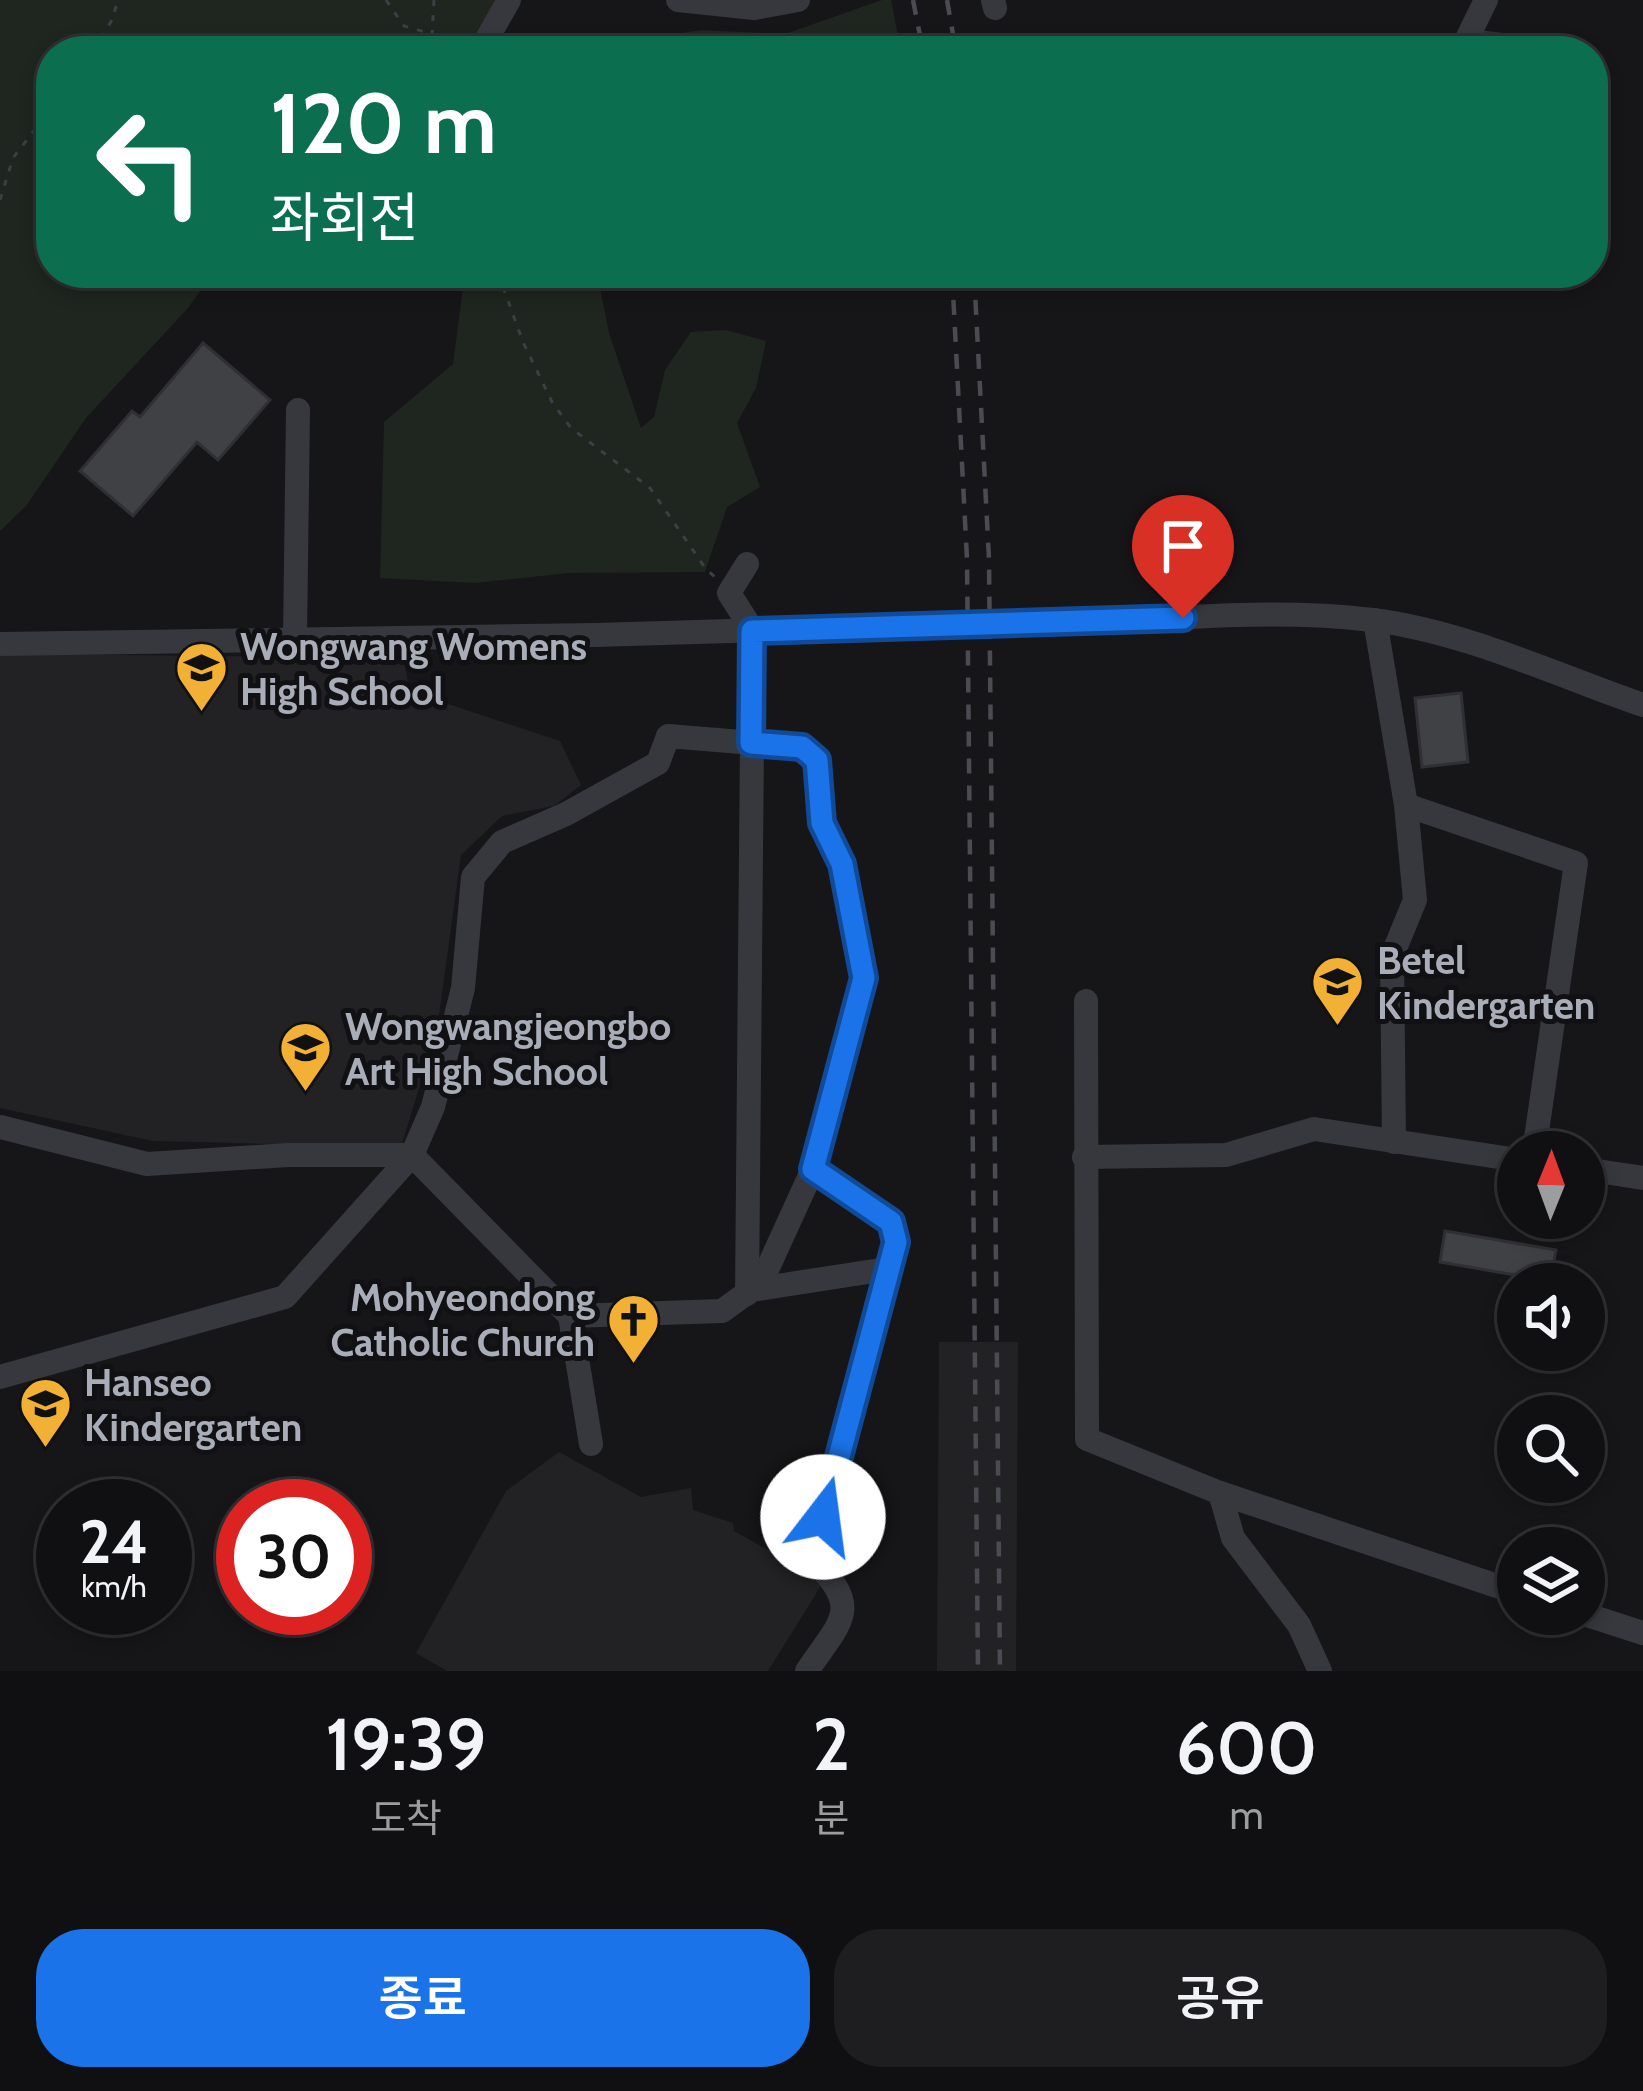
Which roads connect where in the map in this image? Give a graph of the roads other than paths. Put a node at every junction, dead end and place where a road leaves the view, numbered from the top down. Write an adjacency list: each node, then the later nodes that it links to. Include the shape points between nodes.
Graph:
1 (509, 0): 5 (street)
2 (678, 0): 3 (street, via 754,8)
3 (798, 0)
4 (1486, 0): 6 (street)
5 (488, 36)
6 (1468, 36)
7 (298, 410): 11 (street)
8 (747, 564): 10 (street, via 731,590)
9 (1375, 620): 10 (street, bridge); 13 (street); 15 (street)
10 (752, 631): 11 (street); 14 (street)
11 (295, 638): 12 (street)
12 (0, 644)
13 (1643, 705)
14 (751, 743): 20 (street, via 668,736 658,763 502,842 472,877 463,988 433,1107); 23 (street, via 802,747 817,760 822,823 842,864 864,978); 27 (street)
15 (1406, 805): 18 (street, via 1576,863); 19 (street, via 1415,900 1392,956)
16 (1086, 1001): 21 (street)
17 (0, 1127): 20 (street, via 147,1164)
18 (1537, 1131)
19 (1394, 1142): 21 (street, via 1314,1130 1226,1155); 22 (street)
20 (412, 1155): 28 (street); 29 (street, via 286,1297)
21 (1084, 1157): 31 (street, via 1088,1438)
22 (1497, 1157)
23 (813, 1169): 26 (street, via 891,1222 896,1242); 27 (street)
24 (1605, 1172): 25 (street)
25 (1643, 1178)
26 (887, 1269): 27 (street); 35 (street, via 812,1558 844,1600 842,1620)
27 (749, 1292): 28 (street, via 722,1311)
28 (570, 1316): 30 (street)
29 (0, 1377)
30 (591, 1444)
31 (1220, 1493): 32 (street); 36 (street, via 1233,1538 1299,1625)
32 (1497, 1586)
33 (1605, 1621): 34 (street)
34 (1643, 1633)
35 (807, 1671)
36 (1320, 1671)

